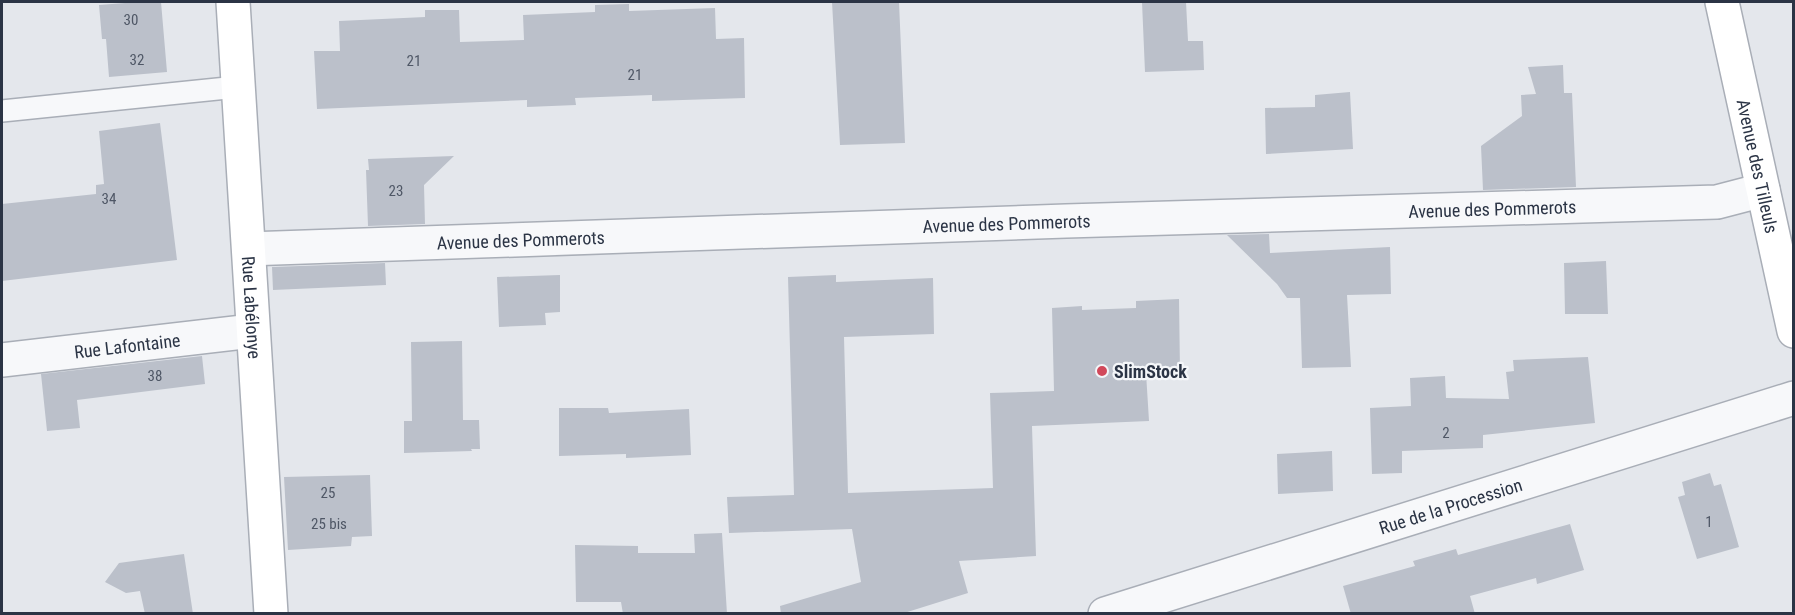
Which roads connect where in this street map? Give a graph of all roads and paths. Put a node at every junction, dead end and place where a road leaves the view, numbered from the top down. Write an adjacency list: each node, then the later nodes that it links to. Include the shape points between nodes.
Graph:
1 (233, 2): 3 (main road, Rue Labélonye)
2 (1722, 2): 5 (main road, Avenue des Tilleuls)
3 (237, 87): 4 (lane); 6 (main road, Rue Labélonye)
4 (2, 111)
5 (1762, 190): 6 (street, Avenue des Pommerots, via 1717,202); 8 (main road, Avenue des Tilleuls)
6 (249, 249): 7 (main road, Rue Labélonye)
7 (252, 331): 9 (street, Rue Lafontaine); 11 (main road, Rue Labélonye)
8 (1794, 331)
9 (2, 360)
10 (1794, 398): 12 (street, Rue de la Procession)
11 (271, 614)
12 (1105, 614)

